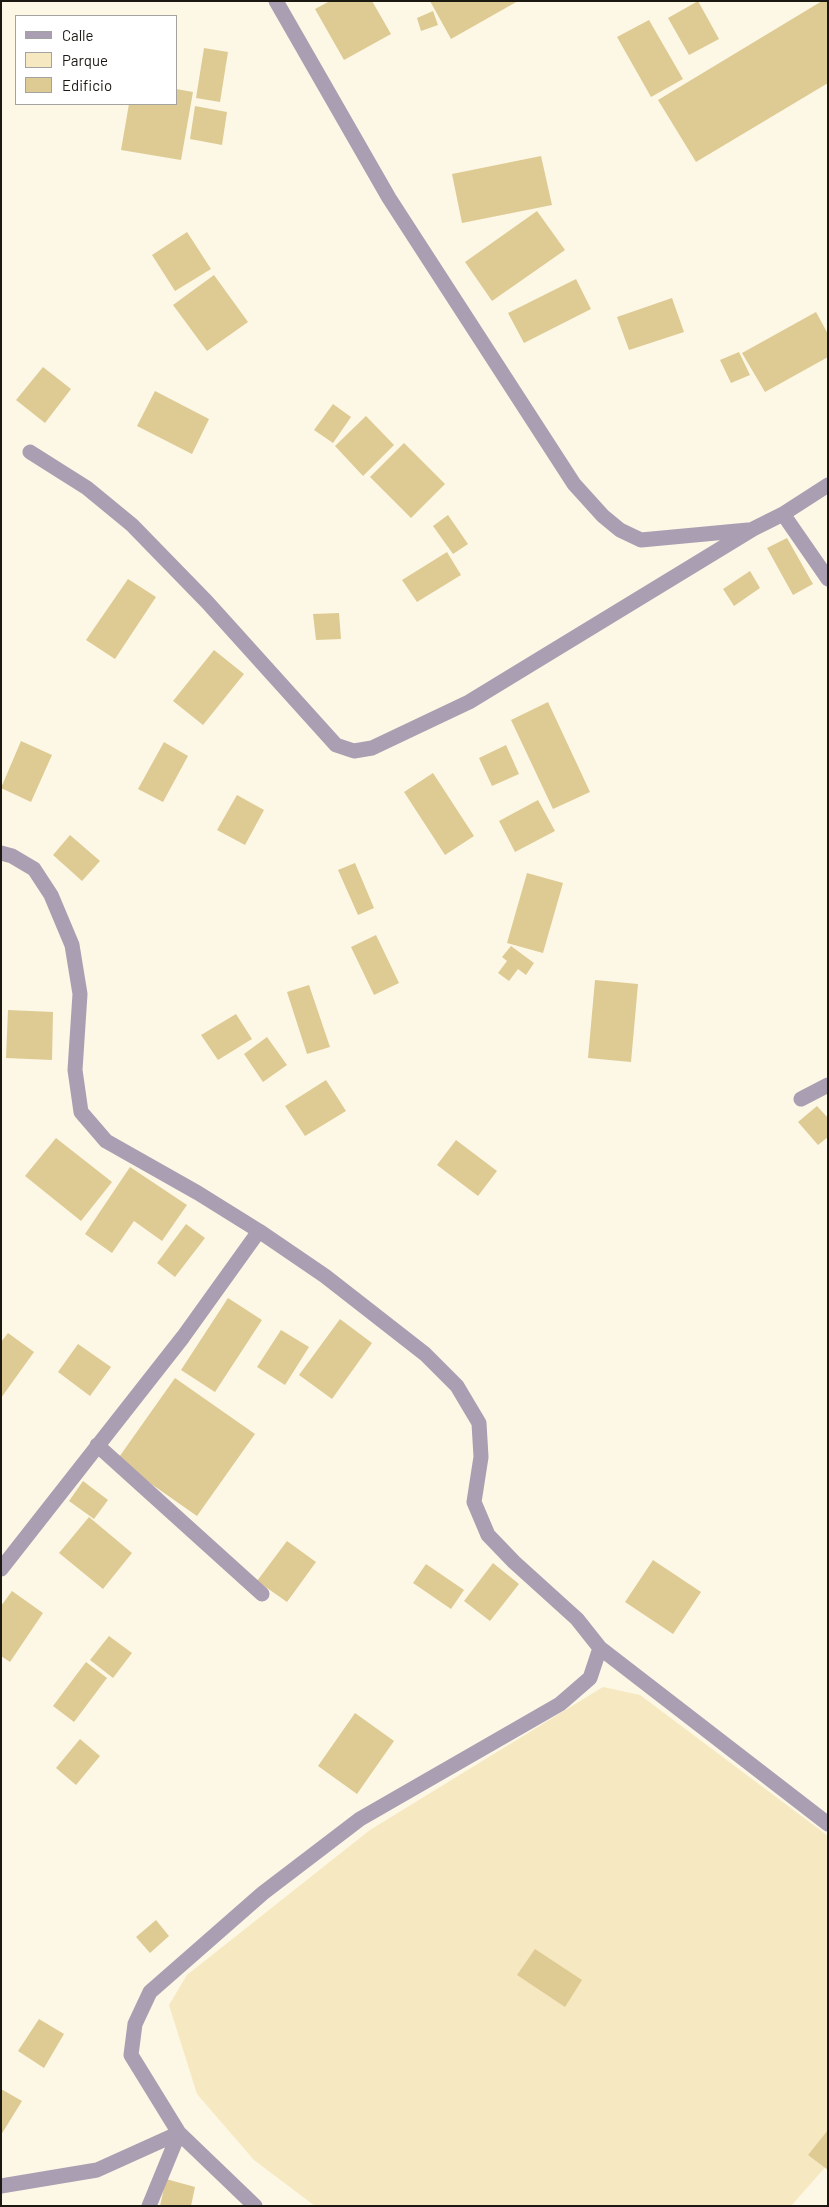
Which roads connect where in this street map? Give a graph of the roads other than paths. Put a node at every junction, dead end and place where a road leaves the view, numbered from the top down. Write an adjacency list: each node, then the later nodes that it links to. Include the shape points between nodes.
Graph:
1 (276, 1): 5 (street, via 388,198 574,484 603,516 620,530 641,540)
2 (30, 452): 5 (street, via 87,488 132,525 207,602 336,745 354,751 372,748 469,702)
3 (828, 485): 4 (street)
4 (783, 514): 5 (street); 6 (street)
5 (753, 529)
6 (828, 579)
7 (1, 853): 10 (street, via 34,869 52,895 72,945 80,994 75,1070 81,1112 106,1142)
8 (828, 1085): 9 (street)
9 (801, 1099)
10 (259, 1231): 11 (street, via 183,1336); 14 (street, via 325,1276 425,1354 457,1386 479,1423 481,1457 474,1502 488,1536 577,1619)
11 (96, 1445): 12 (street); 13 (street)
12 (1, 1569)
13 (262, 1594)
14 (600, 1648): 15 (street); 16 (street, via 590,1678 560,1704 360,1819 263,1893 150,1992 135,2024 131,2055)
15 (828, 1824)
16 (178, 2133): 17 (street, via 97,2170); 18 (street); 19 (street)
17 (1, 2186)
18 (149, 2206)
19 (255, 2206)

